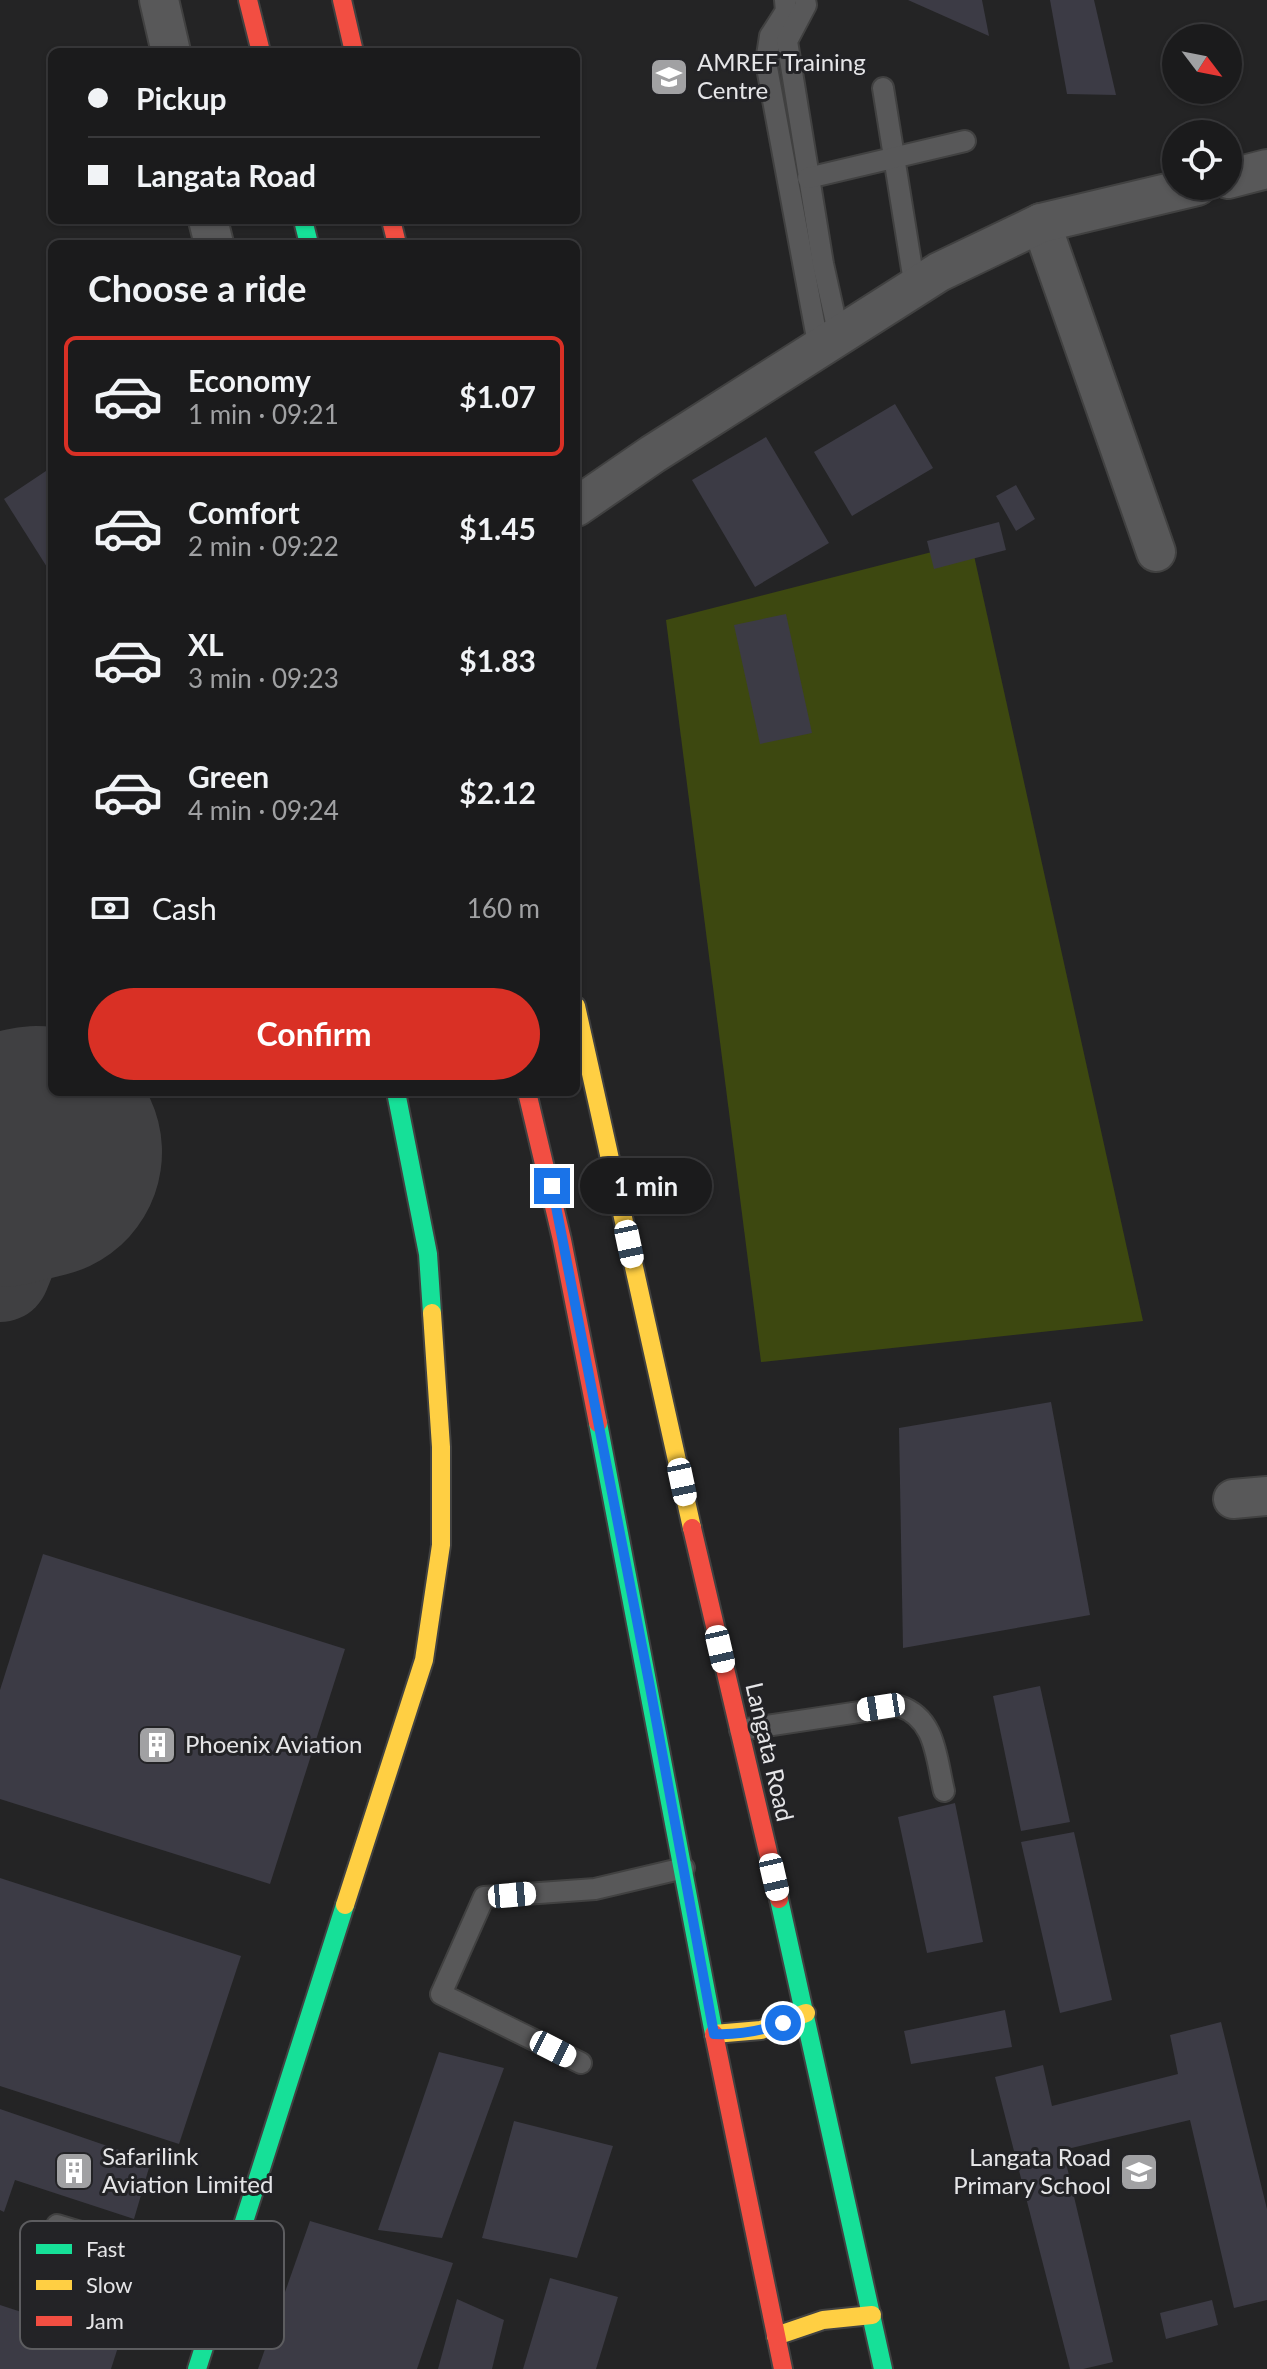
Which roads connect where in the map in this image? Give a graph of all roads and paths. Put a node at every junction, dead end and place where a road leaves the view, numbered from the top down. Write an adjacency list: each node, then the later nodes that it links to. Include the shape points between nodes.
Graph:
1 (159, 0): 6 (street)
2 (248, 0): 7 (main road)
3 (342, 0): 8 (main road)
4 (785, 0): 18 (lane, via 786,11 770,36 766,62)
5 (805, 0): 14 (lane, via 787,41)
6 (170, 48)
7 (260, 48)
8 (353, 48)
9 (883, 88): 11 (lane)
10 (965, 141): 11 (lane)
11 (896, 159): 14 (lane); 17 (lane)
12 (1267, 169): 13 (street)
13 (1242, 175)
14 (808, 178): 18 (lane)
15 (1162, 194): 16 (street)
16 (1041, 223): 17 (street); 20 (street)
17 (915, 288): 18 (street)
18 (829, 342): 19 (street)
19 (580, 504)
20 (1156, 552)
21 (580, 1024): 24 (main road, Langata Road)
22 (397, 1096): 30 (main road, via 428,1254 441,1447 441,1545 424,1660)
23 (528, 1096): 26 (main road, via 552,1186)
24 (740, 1730): 25 (lane, via 899,1706 919,1717 931,1734); 27 (main road, Langata Road)
25 (944, 1791)
26 (684, 1868): 28 (main road); 29 (lane, via 595,1889 484,1897 441,1994)
27 (806, 2013): 28 (main road, via 763,2031); 31 (main road, Langata Road)
28 (714, 2034): 32 (main road)
29 (581, 2063)
30 (245, 2221)
31 (872, 2315): 32 (main road, via 823,2318); 36 (main road, Langata Road)
32 (776, 2336): 35 (main road)
33 (204, 2349): 34 (main road)
34 (197, 2369)
35 (783, 2369)
36 (883, 2369)

